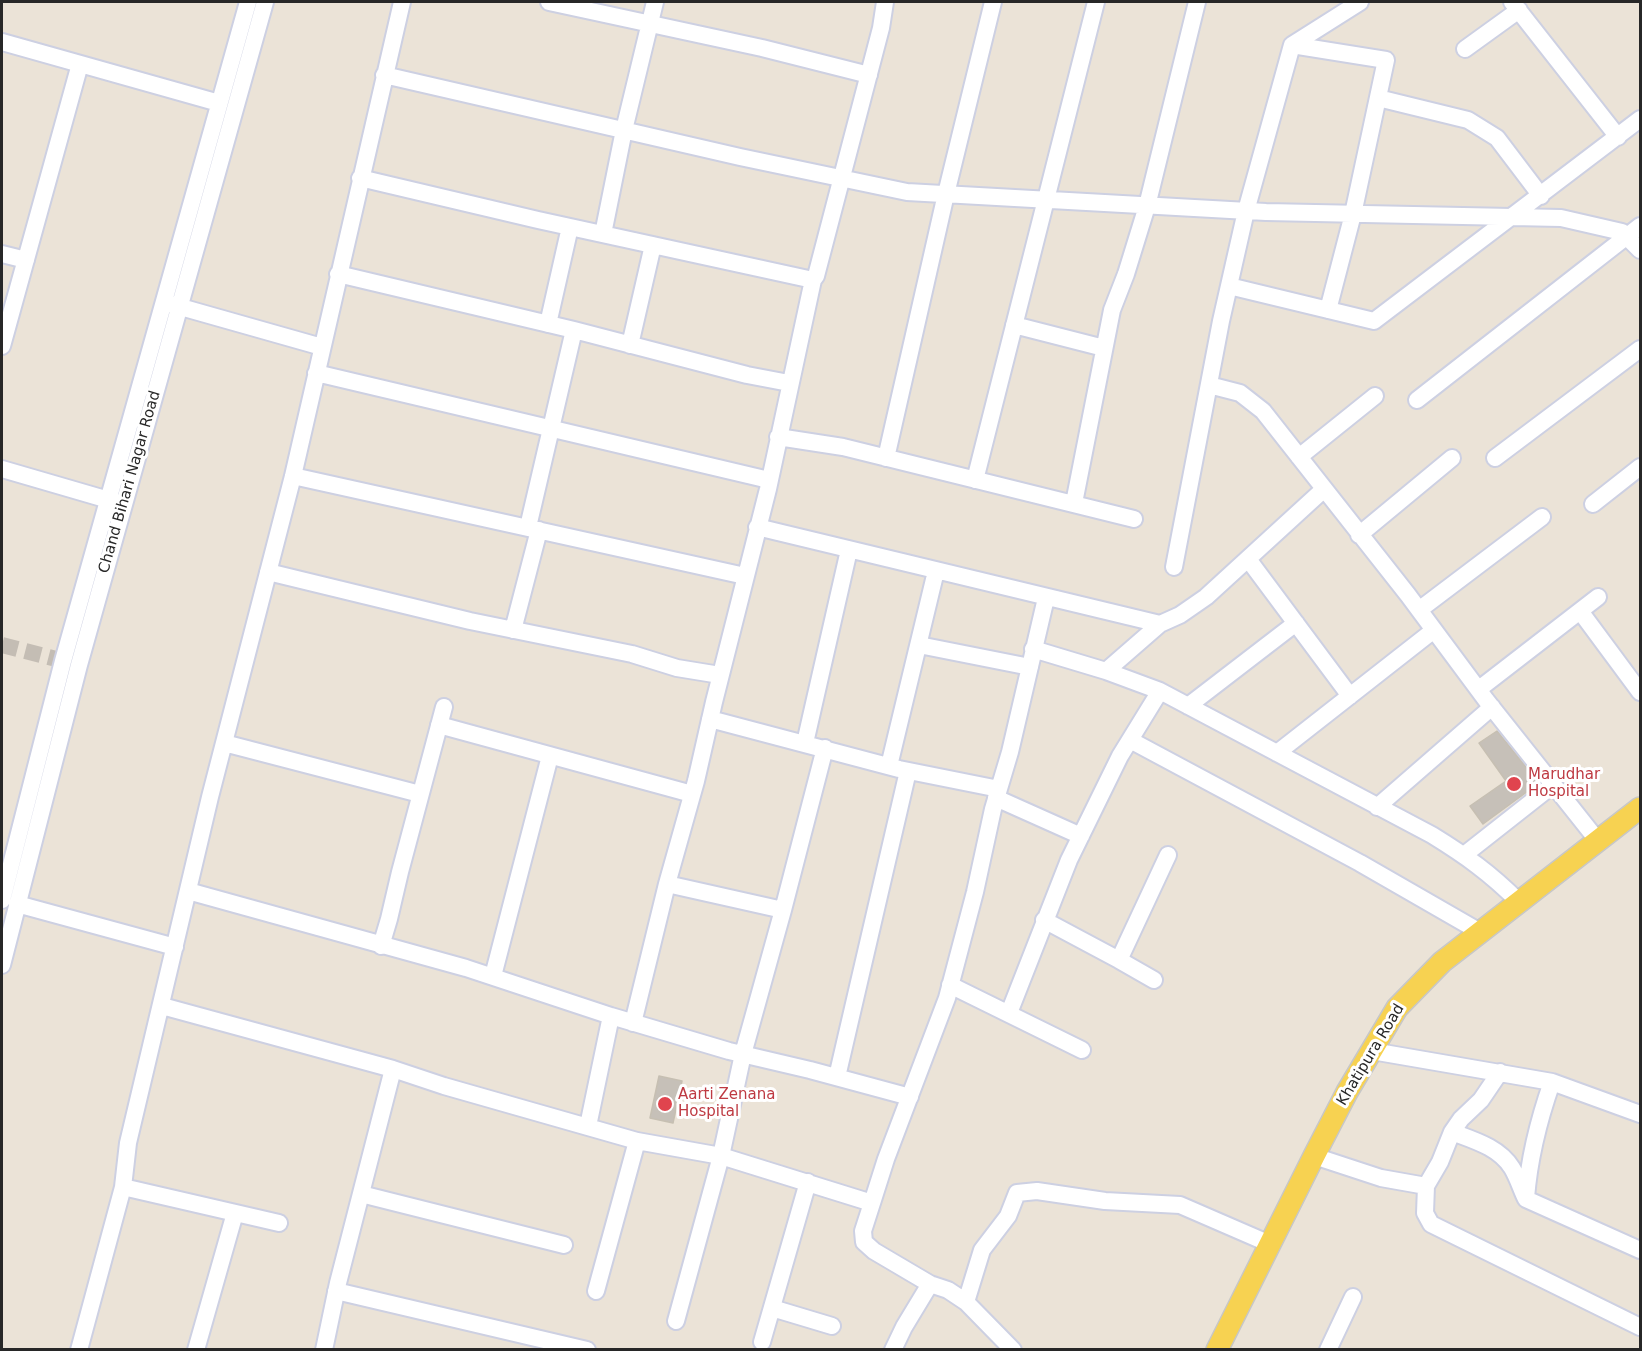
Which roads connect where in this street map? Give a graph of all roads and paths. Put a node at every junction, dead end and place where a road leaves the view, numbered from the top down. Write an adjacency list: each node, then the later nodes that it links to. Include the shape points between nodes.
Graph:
1 (248, 2): 20 (street, Chand Bihari Nagar Road)
2 (265, 2): 44 (street, Chand Bihari Nagar Road)
3 (402, 2): 17 (street)
4 (549, 2): 12 (street)
5 (655, 2): 12 (street)
6 (885, 2): 18 (street)
7 (993, 2): 26 (street)
8 (1096, 2): 28 (street)
9 (1197, 2): 29 (street)
10 (1360, 2): 14 (street)
11 (1516, 6): 15 (street); 23 (street)
12 (649, 23): 18 (street); 22 (street)
13 (2, 42): 16 (street)
14 (1292, 45): 19 (street, via 1386,60); 30 (street)
15 (1466, 49)
16 (80, 64): 20 (street); 40 (street)
17 (384, 75): 22 (street); 24 (street)
18 (868, 75): 25 (street)
19 (1378, 98): 27 (street, via 1468,120 1497,138); 31 (street)
20 (219, 103): 44 (street, Chand Bihari Nagar Road)
21 (1641, 119): 23 (street)
22 (624, 130): 25 (street); 35 (street)
23 (1618, 137): 27 (street)
24 (360, 178): 34 (street); 41 (street)
25 (842, 178): 26 (street, via 907,192); 42 (street)
26 (946, 194): 28 (street); 62 (street)
27 (1540, 196): 32 (street)
28 (1046, 200): 29 (street); 47 (street)
29 (1147, 206): 30 (street); 52 (street, via 1112,310)
30 (1246, 211): 31 (street); 43 (street)
31 (1353, 214): 32 (street); 45 (street)
32 (1514, 217): 36 (street, via 1561,218 1622,232); 45 (street, via 1374,321)
33 (1641, 226): 36 (street)
34 (570, 227): 35 (street); 46 (street)
35 (603, 234): 37 (street)
36 (1627, 237): 38 (street); 58 (street)
37 (652, 245): 42 (street); 49 (street)
38 (1641, 250)
39 (2, 254): 40 (street)
40 (26, 260): 50 (street)
41 (338, 274): 46 (street); 51 (street)
42 (813, 280): 55 (street)
43 (1229, 286): 45 (street); 56 (street)
44 (171, 304): 51 (street); 71 (street, Chand Bihari Nagar Road)
45 (1328, 310)
46 (548, 324): 48 (street)
47 (1014, 326): 52 (street); 69 (street)
48 (574, 330): 49 (street); 59 (street)
49 (630, 345): 55 (street)
50 (2, 346)
51 (322, 347): 54 (street)
52 (1104, 348): 72 (street)
53 (1641, 349): 64 (street)
54 (316, 373): 59 (street); 67 (street)
55 (789, 383): 60 (street)
56 (1209, 385): 61 (street, via 1240,393 1252,401); 81 (street)
57 (1375, 396): 61 (street)
58 (1417, 400)
59 (551, 429): 68 (street); 77 (street)
60 (778, 437): 62 (street); 68 (street)
61 (1299, 457): 70 (street)
62 (886, 458): 69 (street)
63 (1452, 458): 78 (street)
64 (1495, 458)
65 (1641, 467): 73 (street)
66 (2, 469): 71 (street)
67 (293, 476): 77 (street); 83 (street)
68 (769, 480): 76 (street)
69 (975, 480): 72 (street)
70 (1323, 490): 78 (street); 80 (street)
71 (116, 502): 127 (street, Chand Bihari Nagar Road, via 63,661)
72 (1074, 503): 75 (street)
73 (1593, 504)
74 (1542, 517): 87 (street)
75 (1134, 519)
76 (758, 527): 79 (street); 84 (street)
77 (534, 529): 84 (street); 91 (street)
78 (1359, 535): 87 (street)
79 (849, 550): 82 (street); 109 (street)
80 (1248, 559): 89 (street); 90 (street, via 1206,597)
81 (1174, 567)
82 (936, 571): 86 (street); 93 (street)
83 (268, 572): 91 (street); 108 (street)
84 (745, 576): 97 (street)
85 (1598, 597): 88 (street)
86 (1046, 598): 90 (street); 94 (street)
87 (1419, 610): 92 (street)
88 (1580, 611): 98 (street); 100 (street)
89 (1296, 623): 101 (street); 102 (street)
90 (1160, 624): 96 (street)
91 (513, 630): 97 (street)
92 (1434, 630): 98 (street); 101 (street)
93 (919, 645): 95 (street); 113 (street)
94 (1034, 649): 95 (street); 96 (street)
95 (1030, 668): 118 (street)
96 (1106, 671): 99 (street)
97 (720, 675): 105 (street)
98 (1479, 689): 104 (street)
99 (1160, 691): 102 (street); 107 (street)
100 (1641, 692)
101 (1350, 696): 111 (street)
102 (1188, 706): 111 (street)
103 (444, 707): 106 (street)
104 (1492, 707): 115 (street); 119 (street)
105 (710, 719): 109 (street); 117 (street)
106 (439, 725): 112 (street); 116 (street)
107 (1130, 740): 121 (street); 131 (street)
108 (224, 743): 116 (street); 126 (street)
109 (805, 743): 110 (street)
110 (825, 748): 113 (street); 129 (street)
111 (1277, 753): 119 (street)
112 (550, 756): 117 (street); 136 (street)
113 (889, 766): 114 (street)
114 (908, 771): 118 (street); 148 (street)
115 (1553, 785): 122 (street); 124 (street)
116 (420, 794): 132 (street)
117 (692, 794): 125 (street)
118 (997, 794): 121 (street); 138 (street)
119 (1377, 807): 124 (street)
120 (1641, 808): 122 (main road, Khatipura Road)
121 (1080, 836): 130 (street)
122 (1598, 841): 128 (main road, Khatipura Road)
123 (1168, 855): 134 (street)
124 (1464, 855): 128 (street)
125 (667, 884): 129 (street); 142 (street)
126 (188, 891): 132 (street); 133 (street)
127 (9, 902): 133 (street); 135 (street, Chand Bihari Nagar Road)
128 (1519, 902): 131 (main road, Khatipura Road)
129 (783, 910): 145 (street)
130 (1044, 920): 134 (street); 140 (street)
131 (1480, 932): 144 (main road, Khatipura Road, via 1442,962 1397,1008)
132 (381, 946): 136 (street)
133 (175, 947): 139 (street)
134 (1119, 960): 137 (street)
135 (2, 965)
136 (493, 976): 141 (street)
137 (1154, 980)
138 (950, 985): 140 (street); 150 (street)
139 (162, 1006): 146 (street); 159 (street, via 128,1143)
140 (1009, 1014): 143 (street)
141 (611, 1016): 142 (street); 152 (street)
142 (633, 1023): 145 (street)
143 (1082, 1050)
144 (1372, 1051): 147 (street); 156 (main road, Khatipura Road)
145 (743, 1054): 148 (street); 155 (street)
146 (393, 1069): 152 (street); 160 (street)
147 (1500, 1072): 149 (street); 153 (street)
148 (837, 1077): 150 (street)
149 (1552, 1082): 151 (street); 161 (street, via 1532,1155)
150 (910, 1097): 162 (street)
151 (1641, 1114)
152 (588, 1126): 154 (street)
153 (1452, 1132): 158 (street); 161 (street, via 1491,1147 1506,1160)
154 (637, 1141): 155 (street); 170 (street)
155 (721, 1156): 157 (street); 174 (street)
156 (1314, 1156): 158 (street, via 1380,1178); 165 (main road, Khatipura Road)
157 (808, 1182): 162 (street); 173 (street)
158 (1426, 1186): 175 (street, via 1425,1213 1431,1224)
159 (123, 1187): 163 (street); 178 (street)
160 (361, 1194): 166 (street); 169 (street)
161 (1526, 1199): 167 (street)
162 (872, 1203): 168 (street, via 863,1231 864,1242)
163 (236, 1213): 164 (street); 179 (street)
164 (279, 1223)
165 (1270, 1244): 172 (street, via 1180,1205 1105,1201 1037,1191 1017,1193 1008,1216 982,1250); 184 (main road, Khatipura Road)
166 (564, 1245)
167 (1641, 1250)
168 (930, 1284): 172 (street); 182 (street)
169 (336, 1291): 180 (street); 181 (street)
170 (596, 1291)
171 (1353, 1297): 185 (street)
172 (966, 1302): 183 (street)
173 (772, 1308): 176 (street); 177 (street)
174 (676, 1321)
175 (1640, 1325)
176 (832, 1326)
177 (762, 1342)
178 (79, 1350)
179 (196, 1350)
180 (324, 1350)
181 (587, 1350)
182 (893, 1350)
183 (1013, 1350)
184 (1217, 1350)
185 (1328, 1350)

